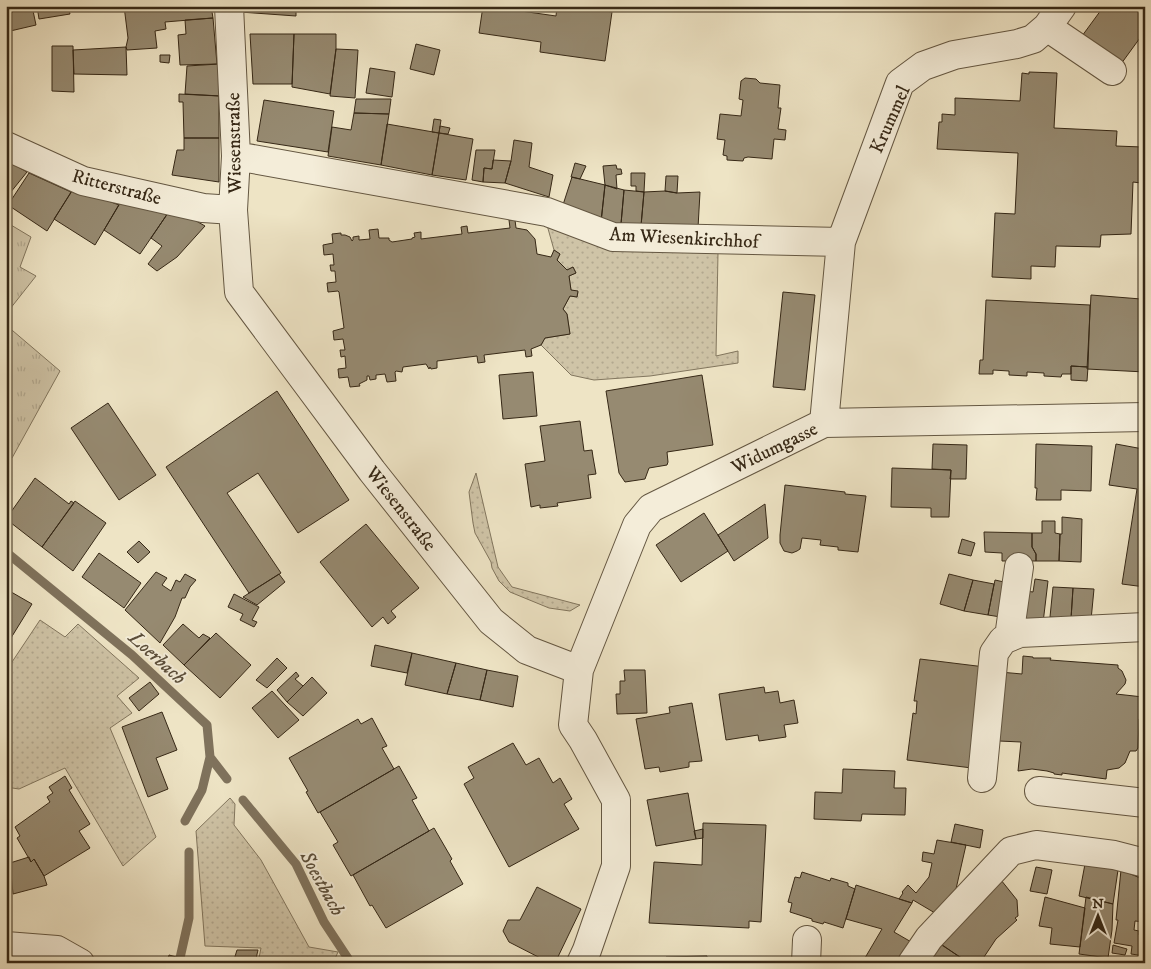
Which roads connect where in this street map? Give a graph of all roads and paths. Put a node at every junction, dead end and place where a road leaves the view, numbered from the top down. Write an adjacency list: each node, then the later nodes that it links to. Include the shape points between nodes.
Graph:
1 (229, 6): 5 (street, Wiesenstraße)
2 (1054, 16): 3 (street); 7 (street, Krummel, via 1033,38 954,55 923,66 900,83)
3 (1112, 71)
4 (6, 146): 6 (street, Ritterstraße, via 83,181 203,208)
5 (236, 156): 6 (street, Wiesenstraße); 7 (street, Am Wiesenkirchhof, via 547,212 614,237)
6 (233, 210): 13 (street, Wiesenstraße, via 239,292 367,463 491,622 527,650)
7 (841, 242): 9 (street)
8 (1145, 417): 9 (street, Widumgasse)
9 (824, 423): 13 (street, Widumgasse, via 651,508 637,525)
10 (1019, 568): 12 (street)
11 (1145, 627): 12 (street, via 1020,633)
12 (1009, 637): 14 (street, via 994,653)
13 (579, 670): 20 (street, via 573,725 616,800 616,866)
14 (982, 778)
15 (1039, 791): 16 (street)
16 (1145, 803)
17 (1144, 858): 21 (street, via 1036,845 1011,851 929,938)
18 (6, 946): 19 (street, via 56,950)
19 (80, 963)
20 (581, 963)
21 (912, 963)

